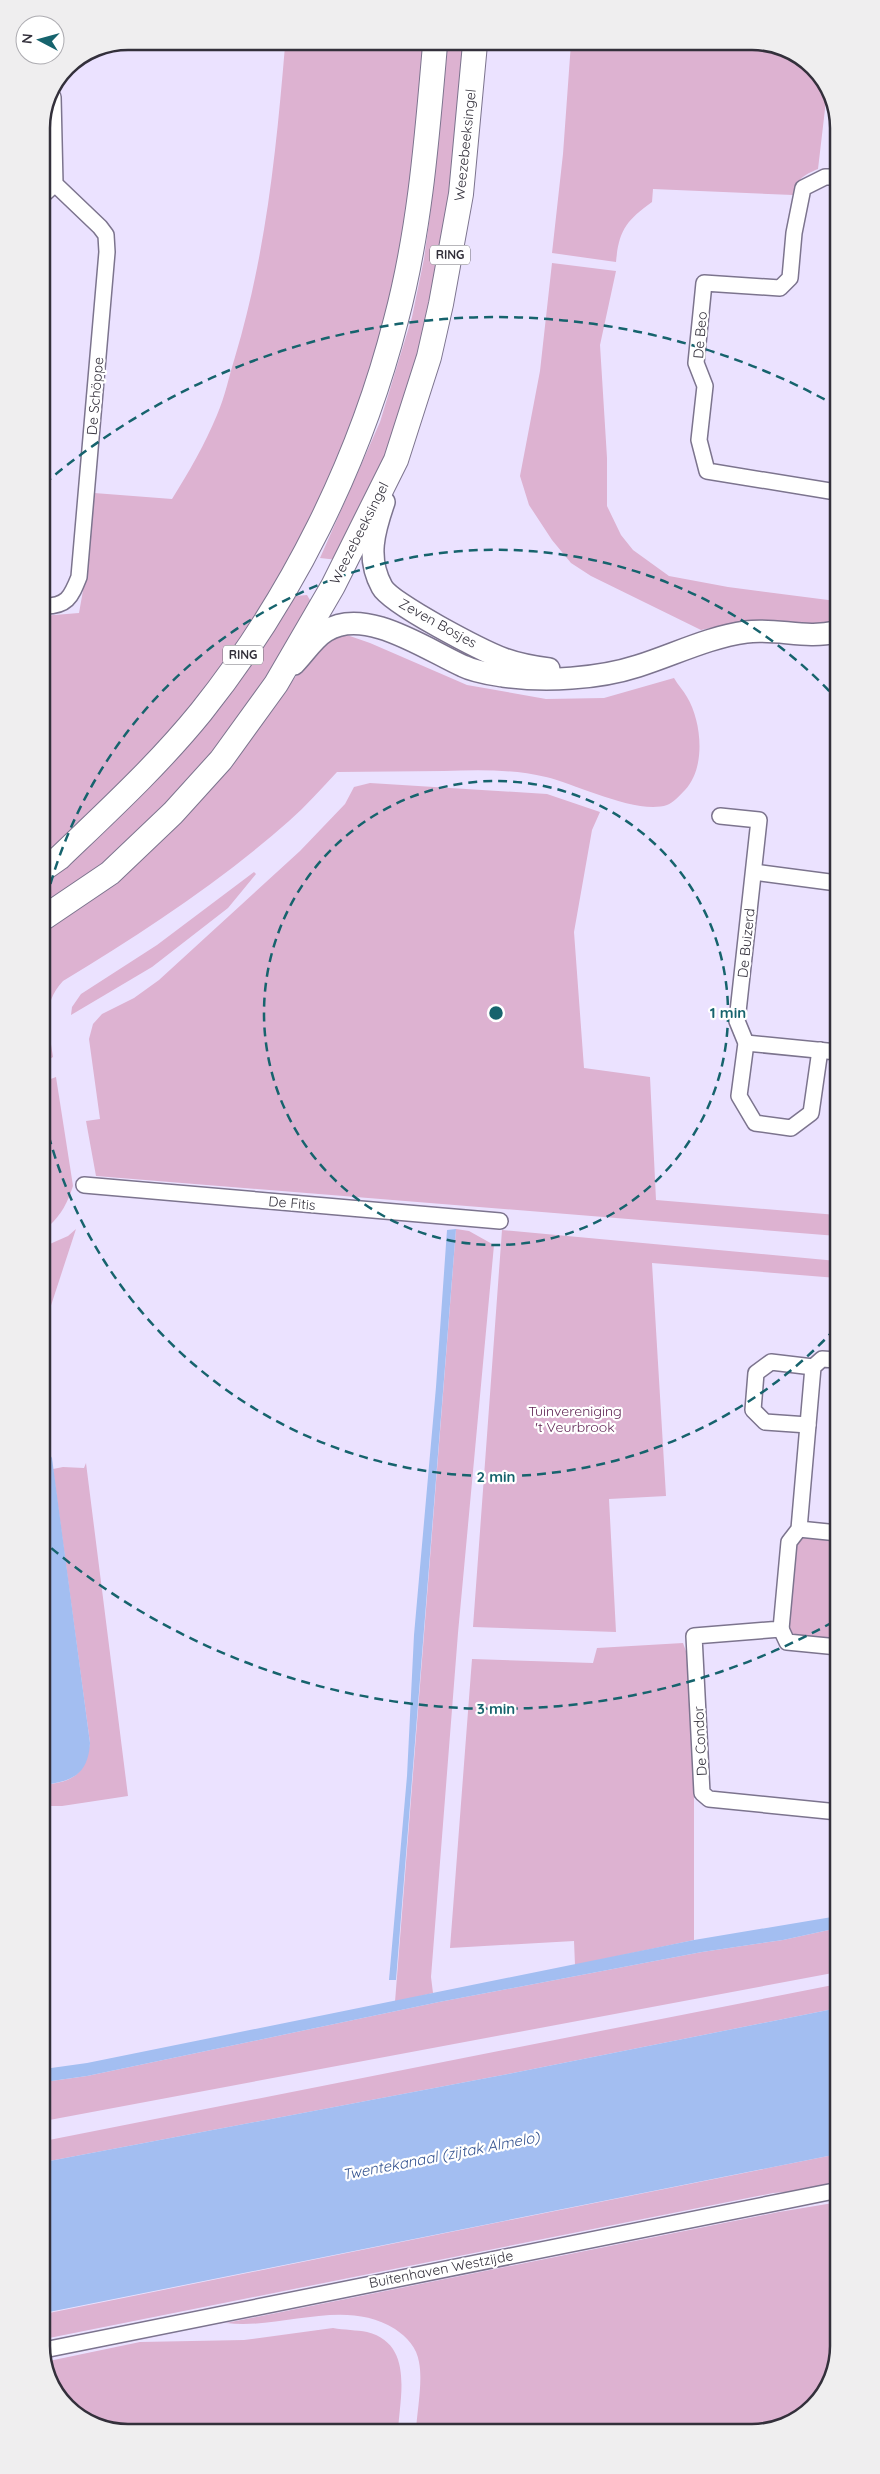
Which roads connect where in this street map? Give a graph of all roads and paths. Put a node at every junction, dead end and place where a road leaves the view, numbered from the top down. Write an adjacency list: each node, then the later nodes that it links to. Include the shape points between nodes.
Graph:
1 (434, 50): 14 (main road, RING, via 421,189 397,319 375,392 334,493 300,563 248,649 201,712 150,770)
2 (474, 50): 7 (main road, Weezebeeksingel / RING, via 460,194 441,304 426,366)
3 (53, 106): 5 (street)
4 (830, 177): 8 (street, De Beo, via 803,188 790,278 780,288 704,283 696,363 705,386 698,440 707,471)
5 (55, 184): 6 (street); 9 (street, De Schöppe, via 100,227 106,235 107,252 80,577 72,595 62,604)
6 (50, 189)
7 (396, 460): 11 (street, Zeven Bosjes, via 374,532 372,552 383,589 399,603 504,659 535,667); 12 (main road, Weezebeeksingel / RING, via 333,586)
8 (830, 491)
9 (50, 605)
10 (830, 633): 11 (street, Zeven Bosjes, via 819,636 747,632 636,666)
11 (596, 674): 12 (street, Zeven Bosjes, via 539,680 501,676 465,668 390,631 361,624 340,625 325,631)
12 (276, 684): 17 (main road, Weezebeeksingel / RING, via 221,760 173,813 110,873)
13 (720, 816): 15 (street, De Buizerd, via 759,820)
14 (50, 864)
15 (754, 872): 16 (street); 18 (street, De Buizerd, via 737,1021)
16 (830, 882)
17 (50, 914)
18 (746, 1043): 19 (street); 19 (street, De Buizerd, via 739,1096 755,1123 791,1128 812,1113)
19 (820, 1050): 20 (street)
20 (830, 1051)
21 (84, 1186): 22 (street, De Fitis)
22 (500, 1220)
23 (830, 1360): 24 (street, via 822,1359)
24 (813, 1367): 25 (street); 25 (street, via 771,1362 756,1373 753,1410 765,1422)
25 (808, 1425): 26 (street)
26 (799, 1529): 27 (street); 28 (street, via 789,1542)
27 (830, 1532)
28 (781, 1630): 29 (street, via 787,1642); 30 (street, De Condor, via 694,1636 702,1793 709,1799)
29 (830, 1646)
30 (830, 1811)
31 (830, 2192): 32 (street, Buitenhaven Westzijde)
32 (50, 2349)

